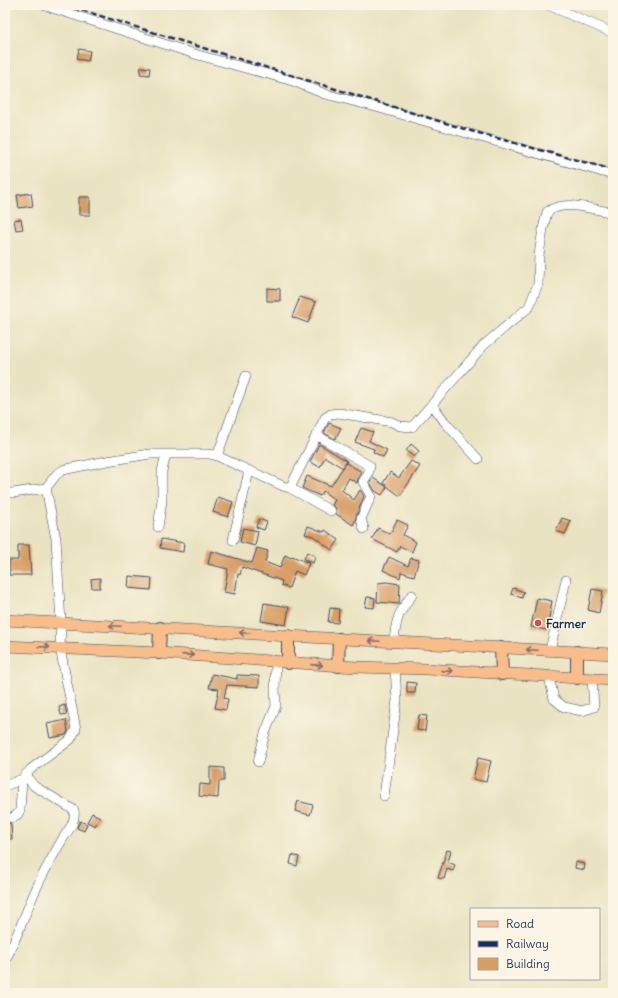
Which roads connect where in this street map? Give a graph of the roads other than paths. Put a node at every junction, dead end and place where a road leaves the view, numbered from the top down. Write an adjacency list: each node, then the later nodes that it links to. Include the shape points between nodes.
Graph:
1 (43, 5): 4 (street, via 325,94)
2 (548, 5): 3 (street)
3 (613, 33)
4 (613, 175)
5 (613, 213): 7 (street, via 571,206 558,207 547,212 539,255 538,284 529,307 484,345)
6 (246, 376): 10 (street)
7 (432, 404): 8 (street, via 410,428 392,422 339,413 325,418); 11 (street)
8 (316, 435): 14 (street); 18 (street, via 370,466 362,482 371,496 362,519)
9 (166, 454): 10 (street); 13 (street, via 150,454 63,470); 17 (street, via 162,471 162,500)
10 (217, 456): 12 (street)
11 (478, 459)
12 (249, 470): 14 (street); 19 (street)
13 (46, 488): 15 (street); 23 (street, via 56,539)
14 (290, 488): 16 (street)
15 (5, 493)
16 (331, 511)
17 (158, 527)
18 (364, 529)
19 (233, 540)
20 (566, 580): 31 (street)
21 (412, 595): 27 (street, via 399,613)
22 (5, 620): 23 (main road)
23 (61, 623): 24 (main road, one-way to 23); 29 (street)
24 (160, 628): 25 (main road, one-way to 24); 33 (highway)
25 (288, 636): 26 (main road); 35 (highway)
26 (339, 639): 27 (main road, one-way to 26); 36 (highway)
27 (394, 642): 30 (main road)
28 (5, 646): 29 (main road, one-way to 29)
29 (60, 648): 33 (main road); 44 (street, via 76,729 70,740)
30 (501, 648): 31 (main road, one-way to 30); 38 (highway)
31 (550, 650): 32 (main road)
32 (577, 652): 34 (main road); 40 (highway)
33 (159, 653): 35 (main road, one-way to 35)
34 (613, 654)
35 (282, 662): 36 (main road, one-way to 36); 43 (street, via 275,688 276,706)
36 (338, 666): 37 (main road)
37 (395, 668): 38 (main road, one-way to 38); 46 (street, via 396,700)
38 (502, 674): 39 (main road)
39 (549, 677): 40 (main road); 41 (street, via 554,699 564,707 582,711 594,707)
40 (577, 678): 41 (main road)
41 (592, 679): 42 (main road)
42 (613, 680)
43 (258, 762)
44 (24, 776): 45 (street); 47 (street, via 21,806 18,814); 48 (street, via 34,786 74,810 75,816 37,886)
45 (5, 786)
46 (384, 796)
47 (12, 818)
48 (5, 961)

